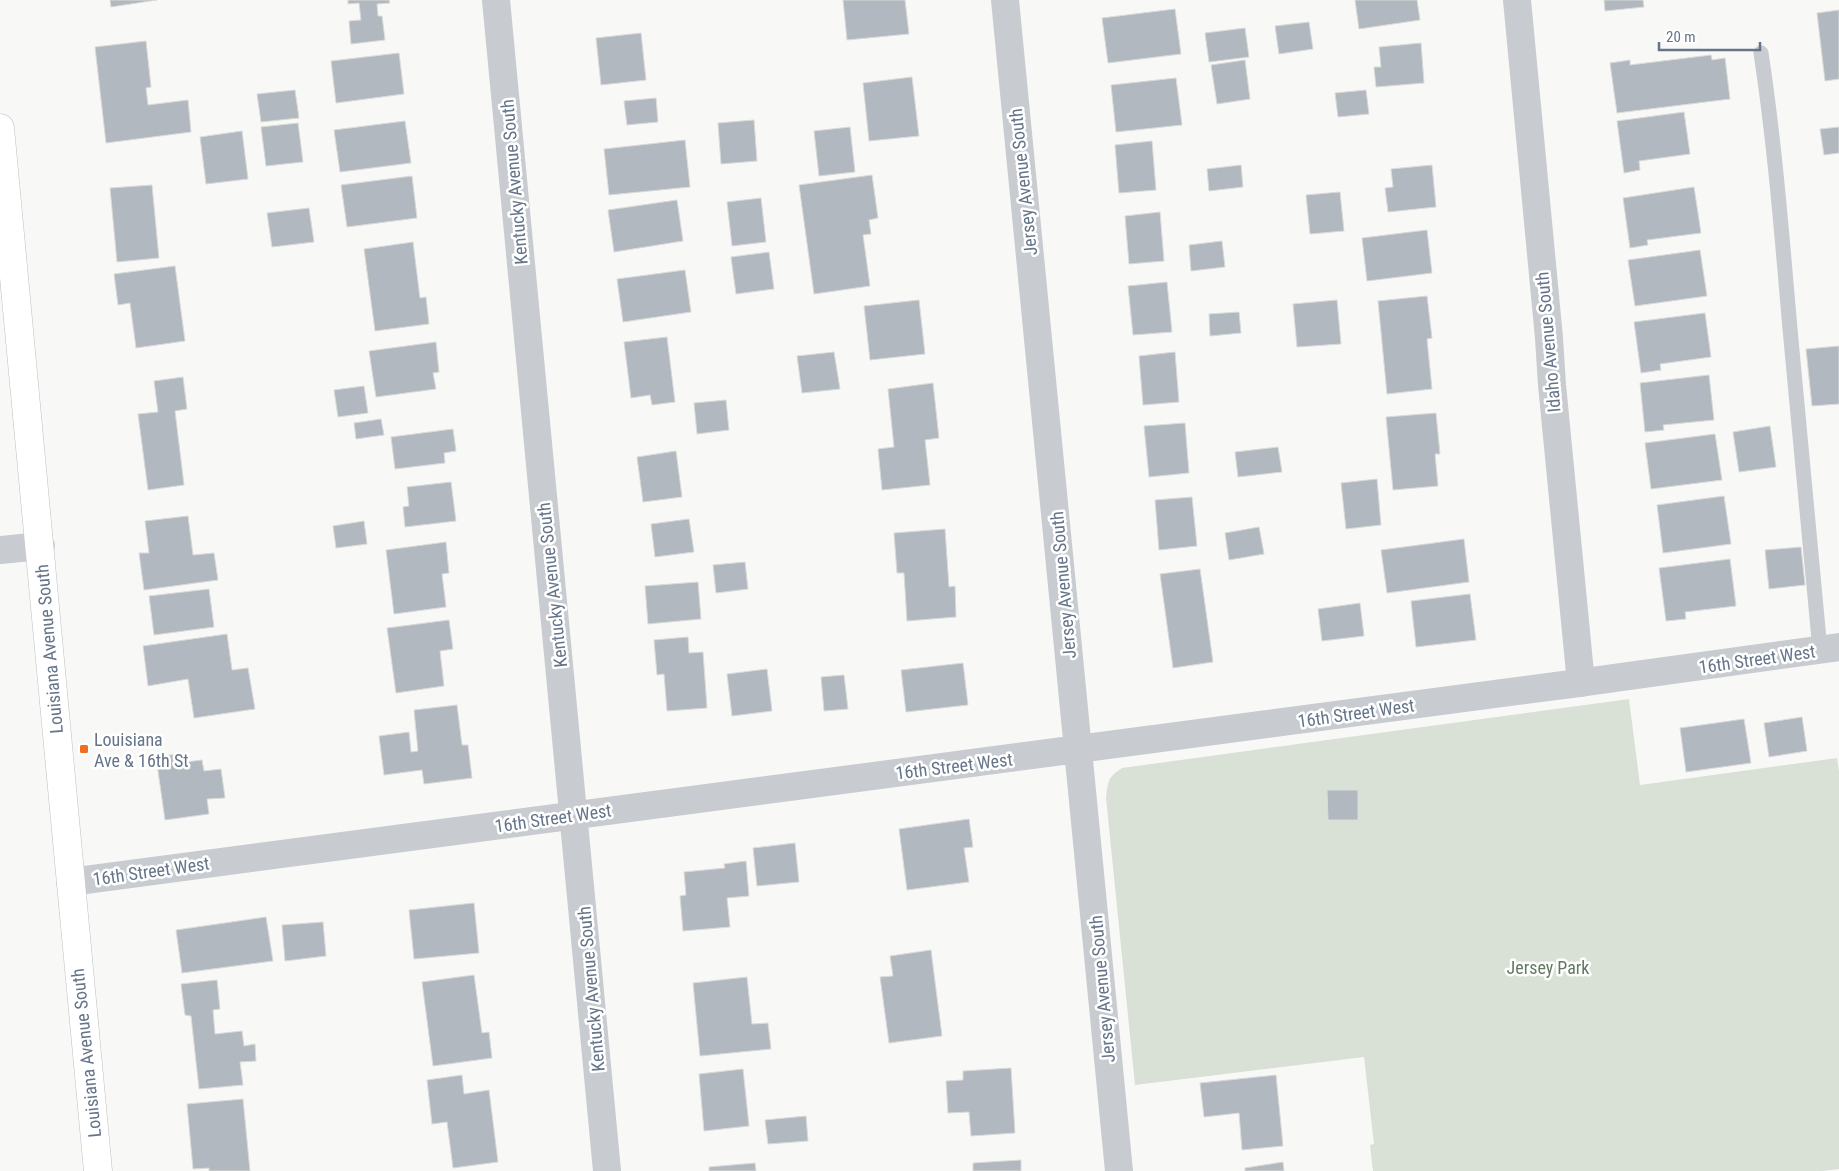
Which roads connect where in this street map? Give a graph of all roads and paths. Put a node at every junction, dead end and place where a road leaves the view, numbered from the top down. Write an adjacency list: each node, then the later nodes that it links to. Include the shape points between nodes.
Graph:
1 (496, 0): 11 (street, Kentucky Avenue South)
2 (1006, 0): 10 (street, Jersey Avenue South)
3 (1517, 0): 9 (street, Idaho Avenue South)
4 (1761, 53): 8 (lane, via 1801,459)
5 (0, 128): 6 (main road, Louisiana Avenue South)
6 (41, 546): 7 (street); 12 (main road, Louisiana Avenue South)
7 (0, 550)
8 (1830, 649): 9 (street, 16th Street West)
9 (1581, 683): 10 (street, 16th Street West)
10 (1079, 750): 11 (street, 16th Street West); 15 (street, Jersey Avenue South)
11 (575, 815): 12 (street, 16th Street West); 14 (street, Kentucky Avenue South)
12 (70, 882): 13 (main road, Louisiana Avenue South)
13 (98, 1171)
14 (607, 1171)
15 (1119, 1171)

